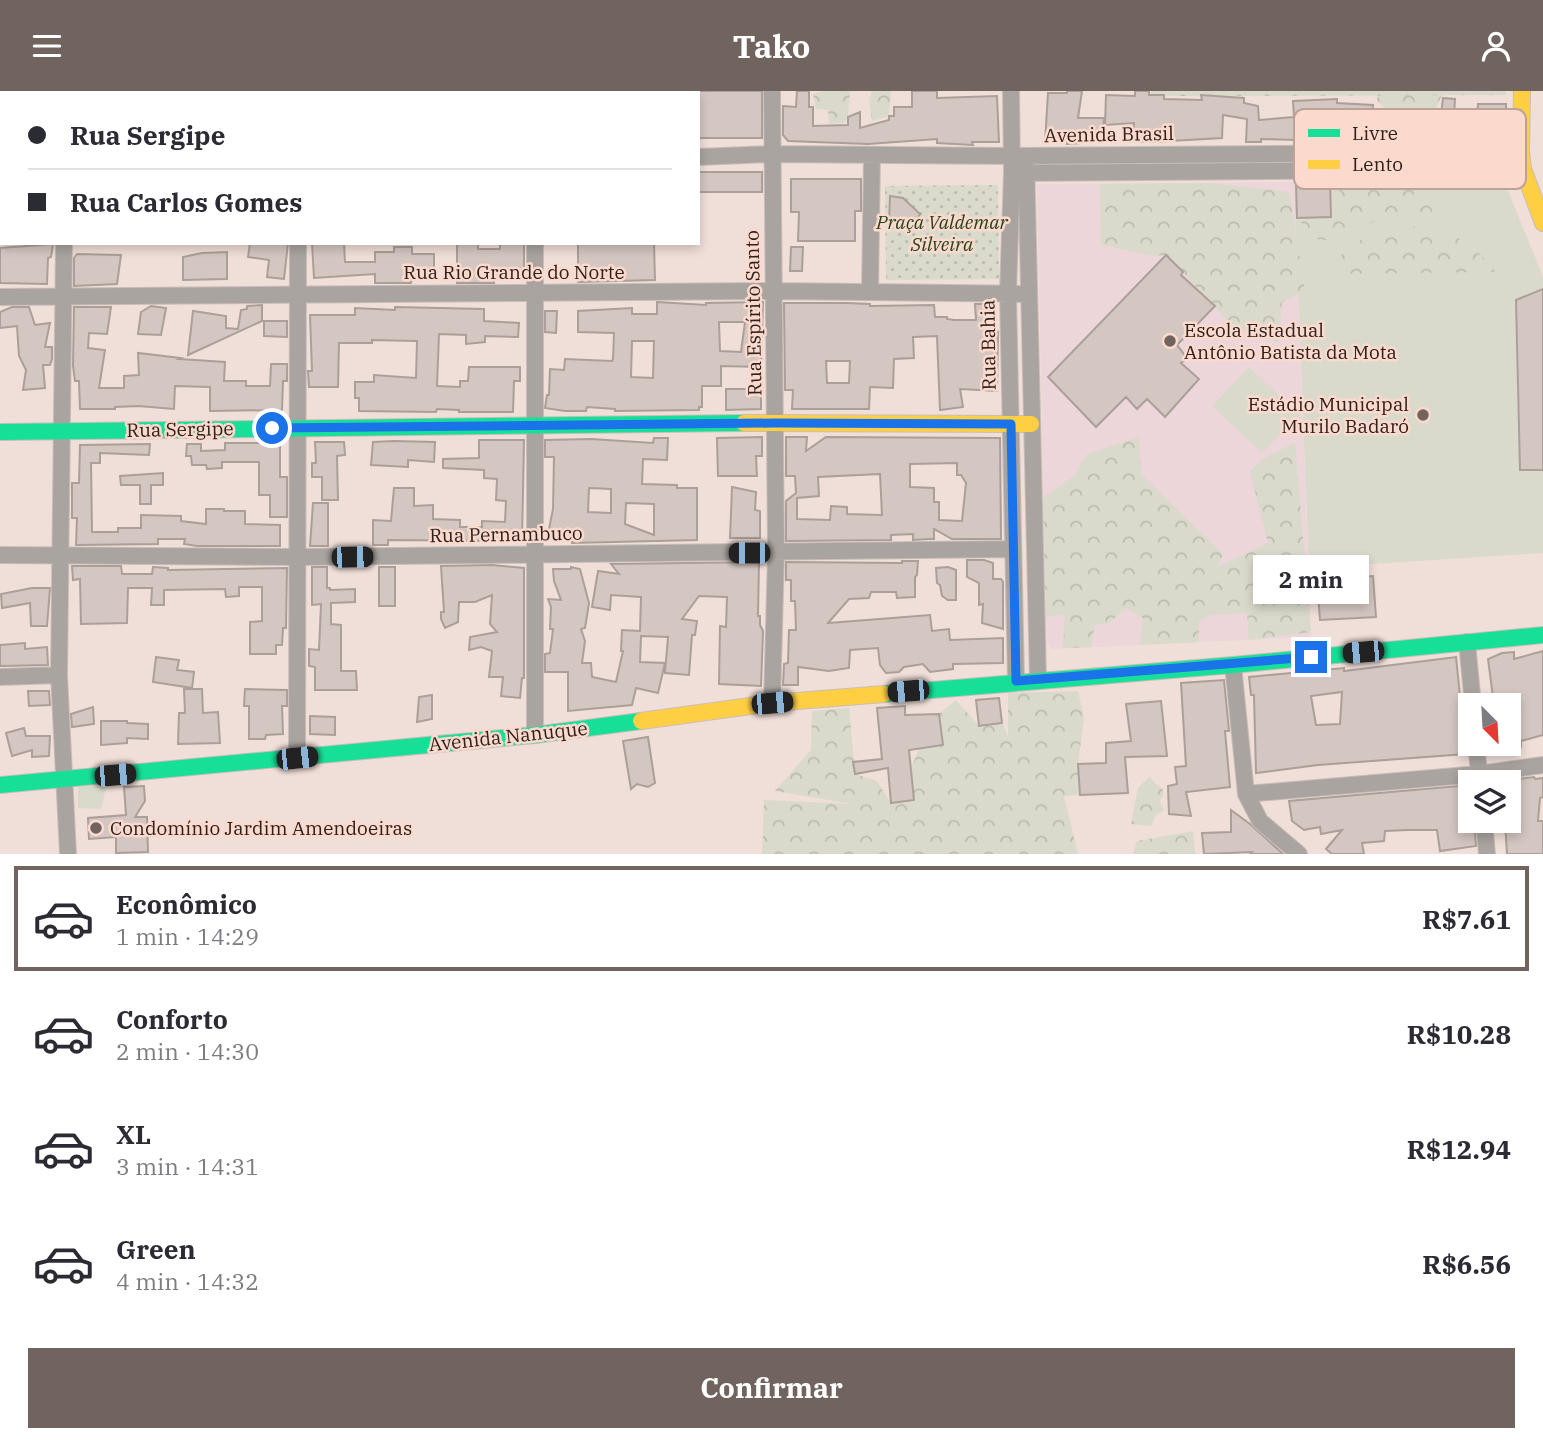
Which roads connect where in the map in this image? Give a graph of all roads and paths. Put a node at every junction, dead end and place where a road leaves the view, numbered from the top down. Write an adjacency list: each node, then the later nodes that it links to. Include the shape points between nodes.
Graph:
1 (772, 91): 5 (street, Rua Espírito Santo)
2 (1011, 91): 9 (street, Rua Bahia)
3 (1522, 91): 4 (main road)
4 (1522, 109)
5 (772, 154): 6 (street, Avenida Brasil); 7 (street, Avenida Brasil); 16 (street, Rua Espírito Santo)
6 (872, 155): 9 (street, Avenida Brasil); 17 (street)
7 (700, 157)
8 (1294, 158): 9 (street, Avenida Brasil)
9 (1019, 165): 10 (street, Avenida Brasil); 18 (street, Rua Bahia); 21 (street, Rua Bahia)
10 (1294, 167)
11 (1526, 176): 12 (main road)
12 (1542, 216)
13 (64, 245): 23 (street)
14 (298, 245): 19 (street)
15 (535, 245): 20 (street)
16 (773, 291): 17 (street, Rua Rio Grande do Norte); 20 (street, Rua Rio Grande do Norte); 24 (street, Rua Espírito Santo)
17 (870, 292): 18 (street, Rua Rio Grande do Norte)
18 (1008, 293): 21 (street, Rua Rio Grande do Norte); 25 (street, Rua Bahia)
19 (298, 294): 20 (street, Rua Rio Grande do Norte); 23 (street, Rua Rio Grande do Norte); 28 (street)
20 (535, 294): 27 (street)
21 (1029, 294): 26 (street, Rua Bahia)
22 (0, 297): 23 (street, Rua Rio Grande do Norte)
23 (64, 297): 29 (street)
24 (775, 423): 25 (main road, Rua Sergipe); 27 (main road, Rua Sergipe); 32 (street, Rua Espírito Santo)
25 (1011, 424): 26 (main road, Rua Sergipe); 31 (street, Rua Bahia)
26 (1031, 424): 42 (street, Rua Bahia)
27 (535, 425): 28 (main road, Rua Sergipe); 34 (street)
28 (298, 428): 29 (main road, Rua Sergipe); 36 (street)
29 (62, 431): 30 (main road, Rua Sergipe); 35 (street)
30 (0, 432)
31 (1012, 549): 32 (street, Rua Pernambuco); 43 (street, Rua Bahia)
32 (776, 553): 34 (street, Rua Pernambuco); 45 (street, Rua Espírito Santo)
33 (0, 555): 35 (street, Rua Pernambuco)
34 (536, 555): 36 (street, Rua Pernambuco); 46 (street)
35 (60, 556): 36 (street, Rua Pernambuco); 40 (street)
36 (299, 557): 47 (street)
37 (1543, 635): 38 (main road, Avenida Nanuque)
38 (1467, 642): 39 (main road, Avenida Nanuque); 44 (street)
39 (1233, 665): 42 (main road, Avenida Nanuque); 53 (street)
40 (60, 675): 41 (street); 50 (street)
41 (0, 677)
42 (1038, 680): 43 (main road, Avenida Nanuque)
43 (1016, 681): 45 (main road, Avenida Nanuque)
44 (1472, 693)
45 (772, 703): 46 (main road, Avenida Nanuque)
46 (535, 734): 47 (main road, Avenida Nanuque)
47 (297, 758): 50 (main road, Avenida Nanuque)
48 (1543, 765): 49 (street)
49 (1518, 770)
50 (63, 780): 52 (main road, Avenida Nanuque); 55 (street)
51 (1458, 780): 53 (street)
52 (0, 785)
53 (1246, 795): 56 (street, via 1260,821)
54 (1485, 833): 57 (street)
55 (68, 854)
56 (1299, 854)
57 (1487, 854)

